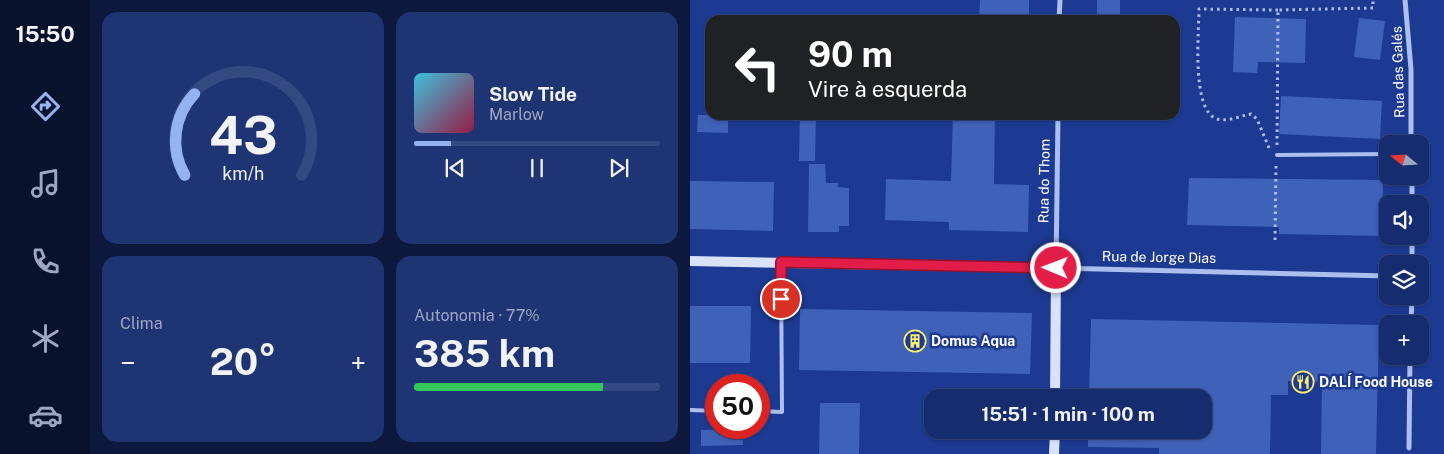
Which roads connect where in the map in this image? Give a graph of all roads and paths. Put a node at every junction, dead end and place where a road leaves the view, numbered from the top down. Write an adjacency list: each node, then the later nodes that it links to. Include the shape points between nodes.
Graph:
1 (1060, 0): 5 (street)
2 (1373, 0): 4 (path, via 1373,8)
3 (1405, 0): 7 (street, Rua das Galés, via 1411,69)
4 (1278, 10): 9 (path); 9 (path, via 1199,9 1199,76 1201,95 1209,113 1225,121 1251,114)
5 (1059, 15)
6 (1058, 120): 13 (street, Rua do Thom)
7 (1411, 135)
8 (1379, 154): 9 (lane)
9 (1277, 155): 10 (path)
10 (1275, 240)
11 (690, 261): 12 (main road, Rua de Jorge Dias)
12 (781, 262): 13 (main road, Rua de Jorge Dias); 19 (lane, via 782,412)
13 (1056, 268): 14 (street, Rua de Jorge Dias); 16 (main road, Rua do Thom)
14 (1379, 276)
15 (1410, 365): 21 (street)
16 (1055, 389)
17 (690, 410): 18 (lane)
18 (705, 411)
19 (770, 411)
20 (1054, 439): 22 (main road)
21 (1408, 448)
22 (1054, 454)

